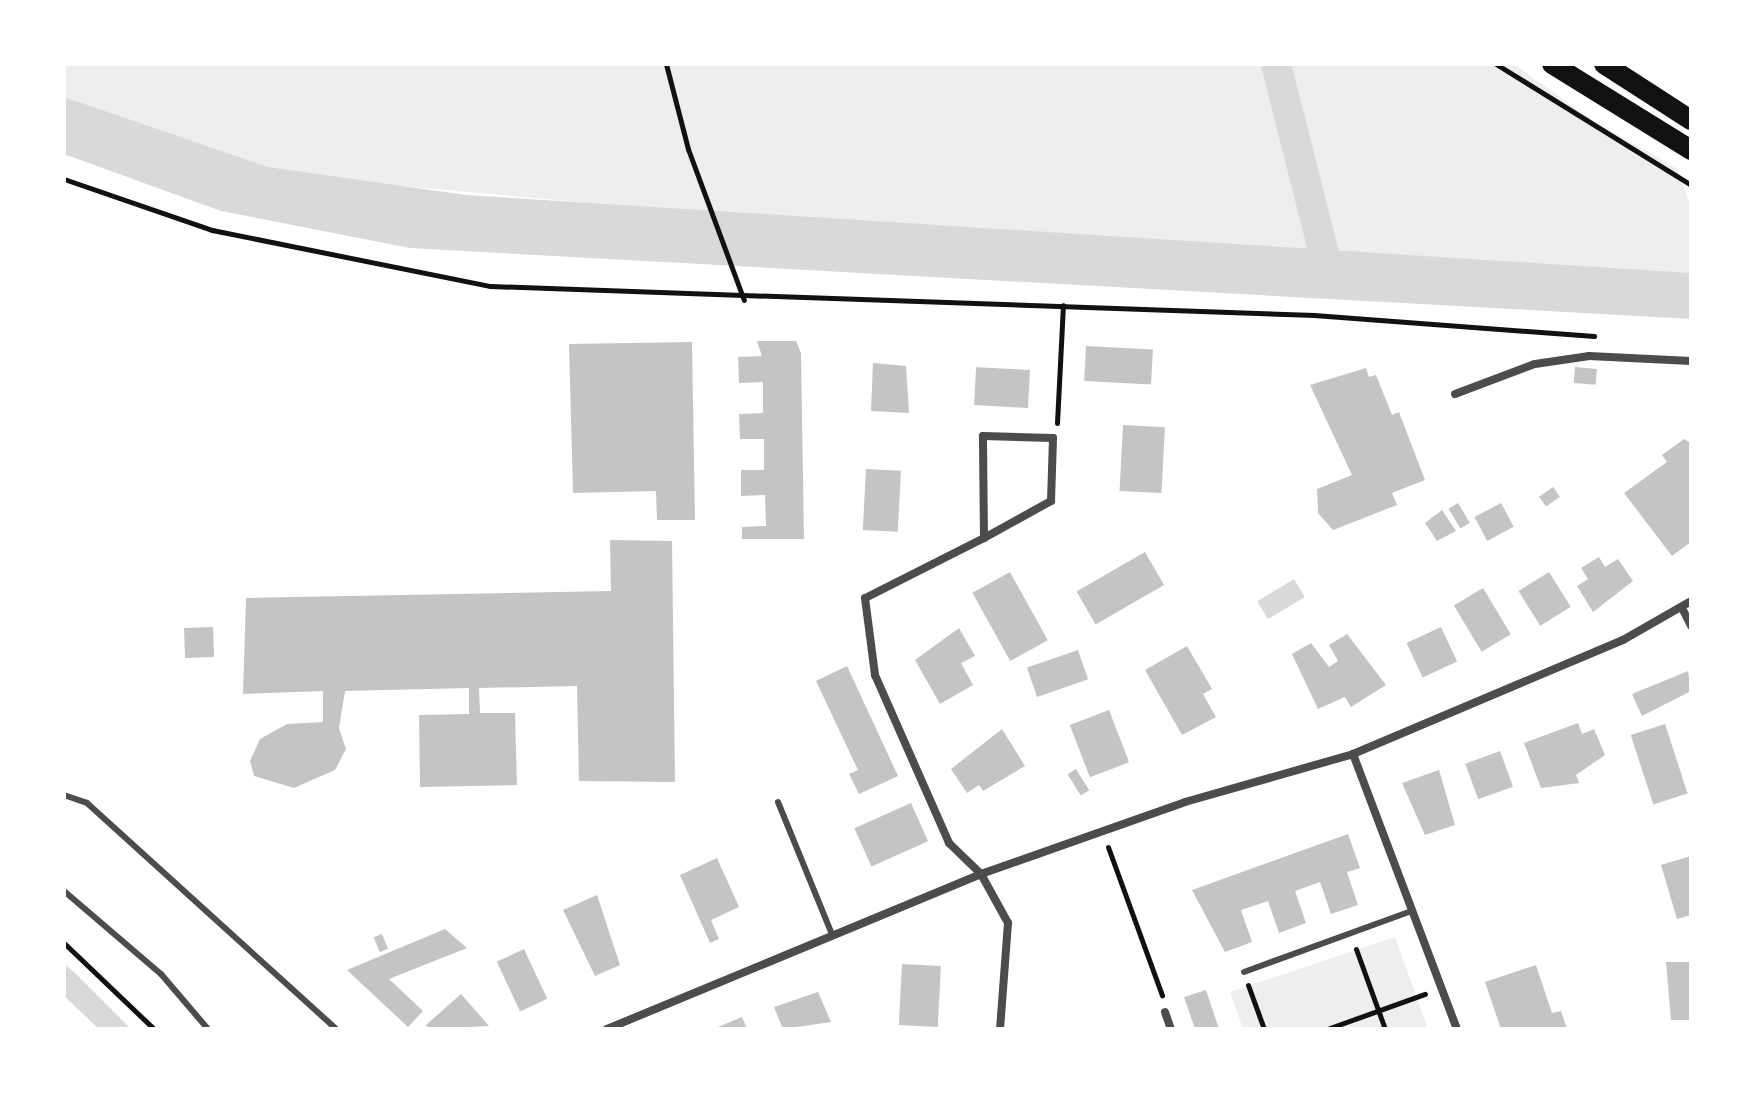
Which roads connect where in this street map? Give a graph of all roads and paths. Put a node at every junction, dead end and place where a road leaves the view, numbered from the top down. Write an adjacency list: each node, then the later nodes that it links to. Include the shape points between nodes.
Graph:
1 (666, 64): 9 (path, via 710,212)
2 (1496, 64): 8 (path)
3 (1552, 64): 6 (main road)
4 (1604, 64): 5 (main road)
5 (1691, 120)
6 (1691, 150)
7 (64, 179): 9 (path, via 212,230 440,280)
8 (1691, 185)
9 (744, 300): 10 (path)
10 (1063, 305): 11 (path, via 1557,329 1600,337); 14 (path, via 1060,415)
11 (1612, 357): 12 (street); 13 (street, via 1535,364)
12 (1691, 361)
13 (1455, 394)
14 (1053, 438): 15 (street, via 1051,501); 15 (street, via 983,436)
15 (984, 538): 23 (street, via 865,598 875,675 949,843)
16 (1691, 601): 17 (street)
17 (1682, 608): 18 (street); 19 (street)
18 (1691, 626)
19 (1353, 754): 22 (street); 25 (street)
20 (64, 795): 35 (lane, via 87,803)
21 (778, 802): 26 (lane)
22 (1102, 831): 23 (street); 32 (path)
23 (981, 874): 26 (street); 37 (street, via 1008,923)
24 (64, 891): 34 (lane, via 161,974)
25 (1412, 911): 27 (lane); 30 (street)
26 (831, 932): 36 (street)
27 (1350, 933): 29 (lane); 31 (path)
28 (64, 943): 33 (path)
29 (1244, 972): 39 (path)
30 (1441, 988): 31 (path); 42 (street)
31 (1379, 1011): 40 (path); 41 (path)
32 (1165, 1012): 38 (street)
33 (154, 1029)
34 (208, 1029)
35 (336, 1029)
36 (607, 1029)
37 (1000, 1029)
38 (1171, 1029)
39 (1264, 1029)
40 (1327, 1029)
41 (1385, 1029)
42 (1457, 1029)

